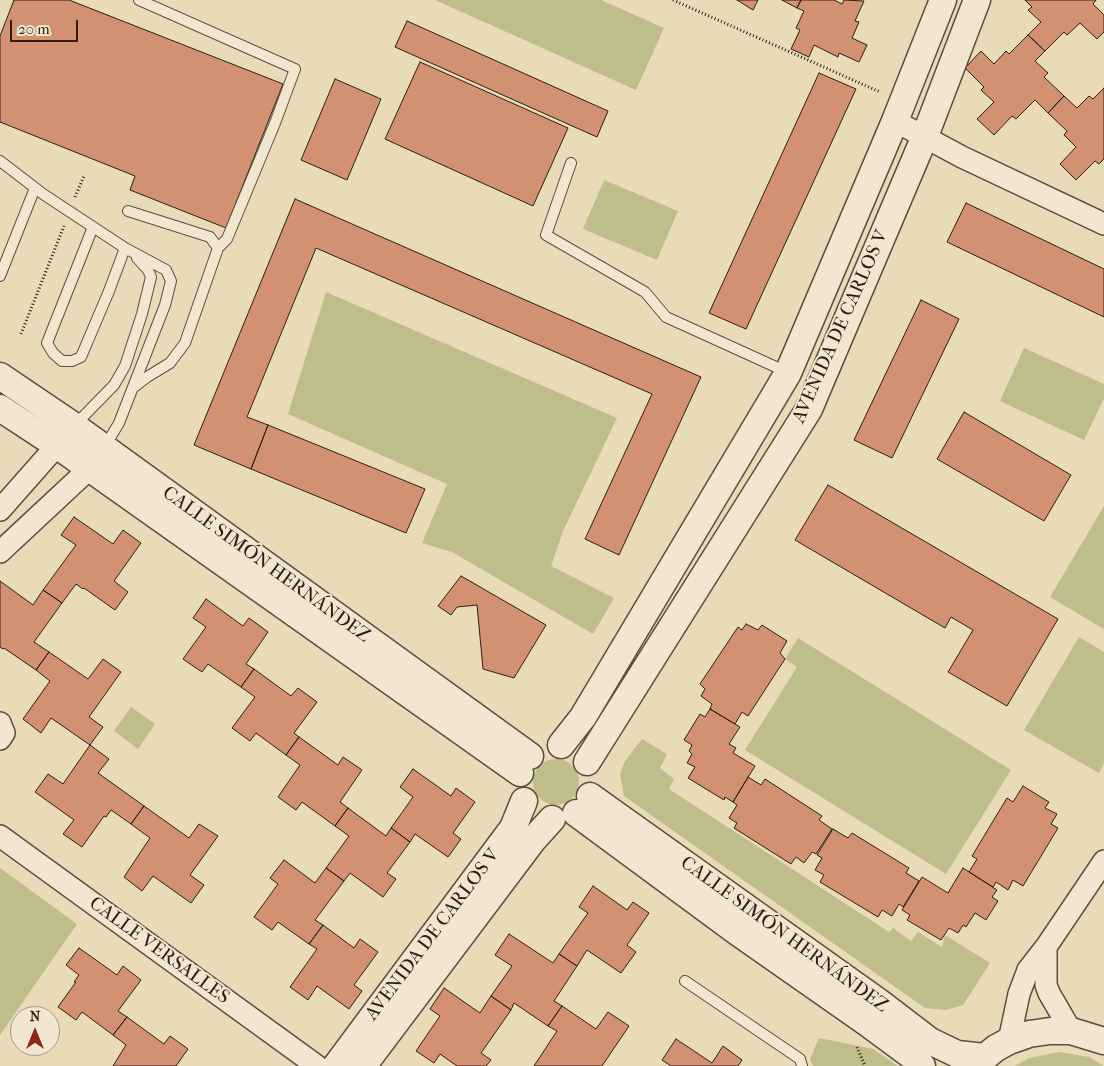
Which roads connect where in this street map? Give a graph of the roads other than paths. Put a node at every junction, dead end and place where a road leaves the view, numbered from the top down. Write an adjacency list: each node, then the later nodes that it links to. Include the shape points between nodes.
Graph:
1 (139, 0): 12 (lane, via 295,69 227,238)
2 (943, 0): 4 (street, AVENIDA DE CARLOS V)
3 (977, 0): 5 (street, AVENIDA DE CARLOS V)
4 (899, 112): 5 (street); 15 (street, AVENIDA DE CARLOS V)
5 (925, 136): 10 (street, via 962,157); 27 (street, AVENIDA DE CARLOS V, via 808,409)
6 (0, 161): 8 (lane)
7 (571, 163): 15 (lane, via 546,235 645,292 666,317)
8 (35, 188): 11 (lane); 14 (lane)
9 (128, 211): 12 (lane, via 210,237)
10 (1104, 224)
11 (93, 227): 13 (lane); 13 (lane, via 47,343 62,361 81,357)
12 (218, 248): 17 (lane, via 185,343 170,363)
13 (129, 251): 17 (lane, via 166,270 171,281 165,305); 19 (lane, via 151,277 142,314 125,366 114,384)
14 (0, 276)
15 (788, 373): 26 (street, AVENIDA DE CARLOS V, via 583,717)
16 (0, 376): 19 (street, CALLE SIMÓN HERNÁNDEZ)
17 (132, 389): 21 (lane, via 119,423)
18 (0, 408): 20 (street, CALLE SIMÓN HERNÁNDEZ)
19 (74, 426): 20 (street); 21 (street, CALLE SIMÓN HERNÁNDEZ)
20 (58, 446): 21 (street, CALLE SIMÓN HERNÁNDEZ); 22 (street)
21 (96, 458): 23 (street); 28 (street, CALLE SIMÓN HERNÁNDEZ)
22 (0, 510)
23 (0, 552)
24 (0, 724): 25 (street, via 4,733)
25 (0, 740)
26 (561, 746): 27 (street, via 576,751); 28 (street, via 539,749)
27 (587, 762): 30 (street, via 593,785)
28 (525, 764): 29 (street, via 520,787)
29 (524, 800): 30 (street, via 536,813); 40 (street, AVENIDA DE CARLOS V, via 513,828)
30 (573, 809): 38 (street, CALLE SIMÓN HERNÁNDEZ, via 879,1002 930,1041); 41 (street, AVENIDA DE CARLOS V, via 526,849); 43 (street, CALLE SIMÓN HERNÁNDEZ)
31 (0, 836): 39 (street, CALLE VERSALLES)
32 (1104, 861): 33 (street)
33 (1046, 947): 35 (street, via 1046,984); 37 (street, via 1028,970)
34 (685, 981): 42 (lane, via 800,1059)
35 (1071, 1031): 36 (street); 37 (street, via 1029,1034)
36 (1104, 1040)
37 (1009, 1041): 38 (street)
38 (981, 1062)
39 (317, 1066)
40 (336, 1066)
41 (363, 1066)
42 (802, 1066)
43 (922, 1066)

